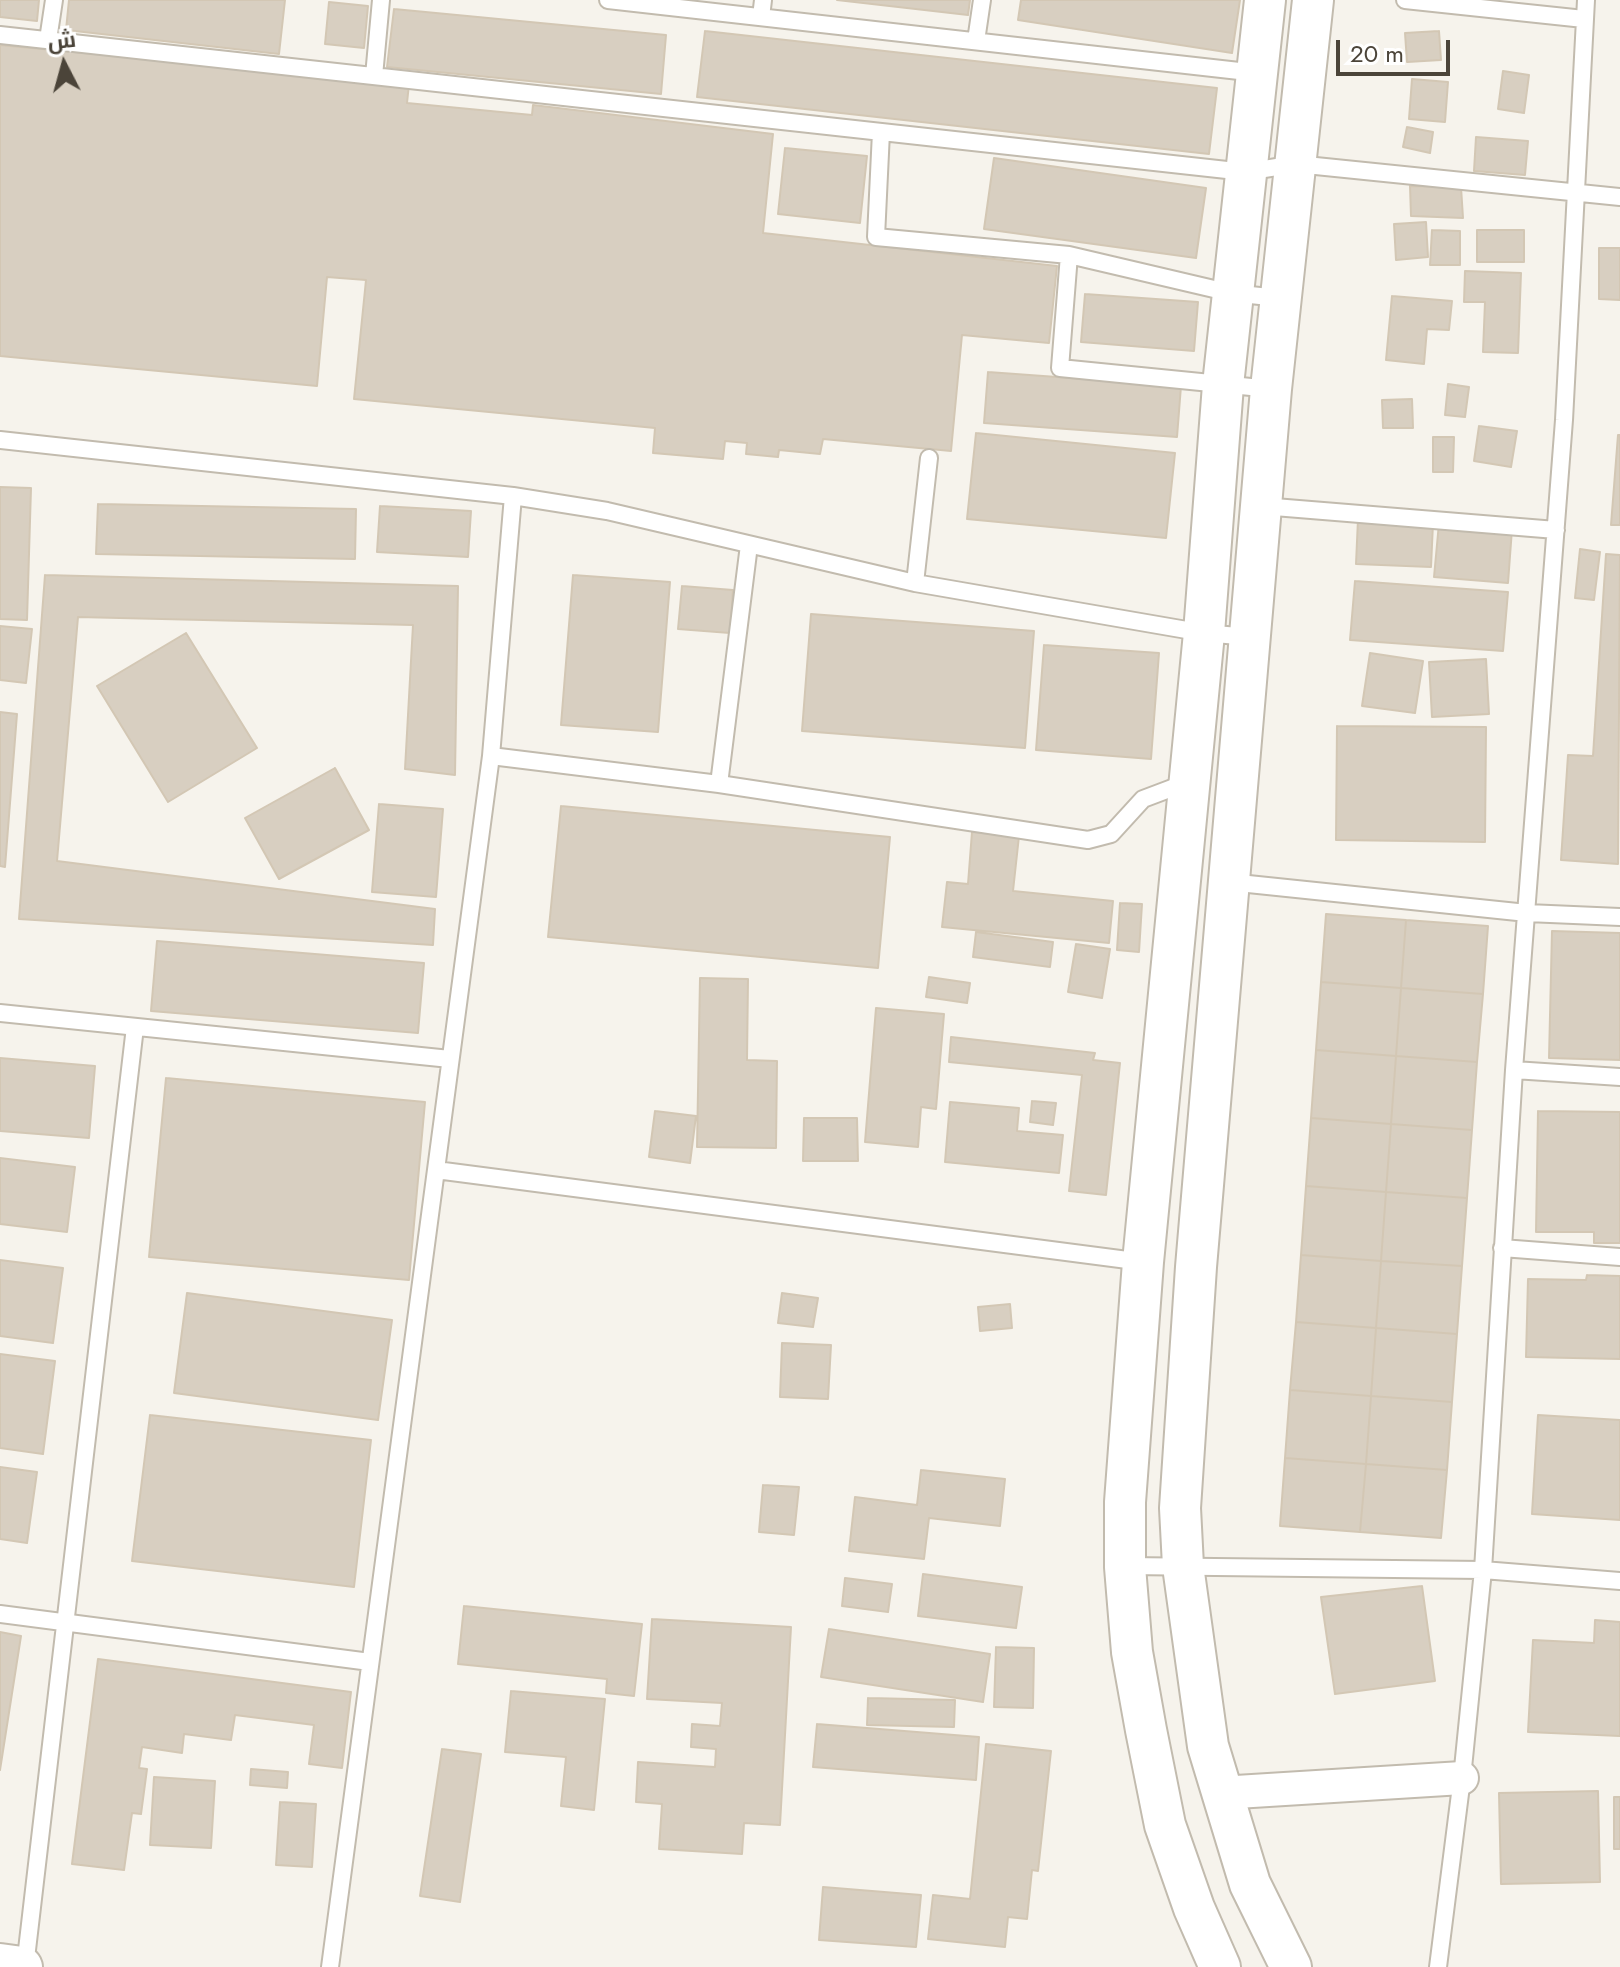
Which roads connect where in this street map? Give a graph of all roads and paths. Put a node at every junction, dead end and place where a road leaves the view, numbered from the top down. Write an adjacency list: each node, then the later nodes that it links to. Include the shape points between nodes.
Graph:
1 (54, 0): 12 (lane)
2 (381, 0): 15 (lane)
3 (608, 0): 9 (lane)
4 (982, 0): 13 (lane)
5 (1265, 0): 14 (street)
6 (1313, 0): 17 (street)
7 (1405, 0): 10 (lane)
8 (1586, 0): 10 (lane)
9 (762, 9): 13 (lane)
10 (1584, 19): 19 (lane)
11 (0, 35): 12 (lane)
12 (48, 40): 15 (lane)
13 (976, 41): 14 (lane)
14 (1258, 73): 18 (street)
15 (374, 76): 16 (lane)
16 (881, 132): 18 (lane); 21 (lane, via 876,237)
17 (1296, 164): 18 (lane); 19 (lane); 23 (street)
18 (1245, 172): 22 (street)
19 (1576, 193): 20 (lane); 31 (lane)
20 (1620, 197)
21 (1069, 255): 22 (lane); 24 (lane, via 1060,368)
22 (1231, 293): 23 (lane); 24 (street)
23 (1279, 298): 25 (street)
24 (1223, 385): 25 (lane); 29 (street)
25 (1271, 389): 30 (street)
26 (0, 440): 28 (lane)
27 (929, 458): 33 (lane)
28 (513, 496): 32 (lane, via 607,511); 36 (lane)
29 (1212, 503): 30 (street); 34 (street)
30 (1262, 506): 31 (lane); 35 (street)
31 (1556, 530): 40 (lane)
32 (749, 545): 33 (lane); 38 (lane)
33 (915, 583): 34 (lane)
34 (1204, 633): 35 (lane); 37 (street)
35 (1252, 637): 39 (street)
36 (491, 756): 38 (lane); 44 (lane)
37 (1189, 782): 38 (lane, via 1143,799 1111,834 1088,840); 50 (street)
38 (719, 784)
39 (1228, 882): 40 (lane); 51 (street, via 1182,1464)
40 (1527, 913): 41 (lane); 45 (lane)
41 (1620, 917)
42 (0, 1013): 43 (lane)
43 (135, 1027): 44 (lane); 56 (lane)
44 (450, 1059): 47 (lane)
45 (1514, 1070): 46 (lane); 48 (lane)
46 (1620, 1077)
47 (436, 1170): 50 (lane); 57 (lane)
48 (1502, 1248): 49 (lane); 53 (lane)
49 (1620, 1257)
50 (1143, 1262): 52 (street)
51 (1183, 1566): 52 (lane); 53 (lane); 59 (street, via 1208,1746)
52 (1125, 1567): 63 (street, via 1132,1652 1165,1825)
53 (1483, 1570): 54 (lane); 58 (lane)
54 (1620, 1581)
55 (0, 1614): 56 (lane)
56 (65, 1622): 57 (lane); 61 (lane)
57 (370, 1662): 62 (lane)
58 (1462, 1778): 59 (street); 65 (lane)
59 (1220, 1793): 64 (street, via 1250,1884)
60 (0, 1964): 61 (street)
61 (23, 1967)
62 (330, 1967)
63 (1220, 1967)
64 (1291, 1967)
65 (1438, 1967)

